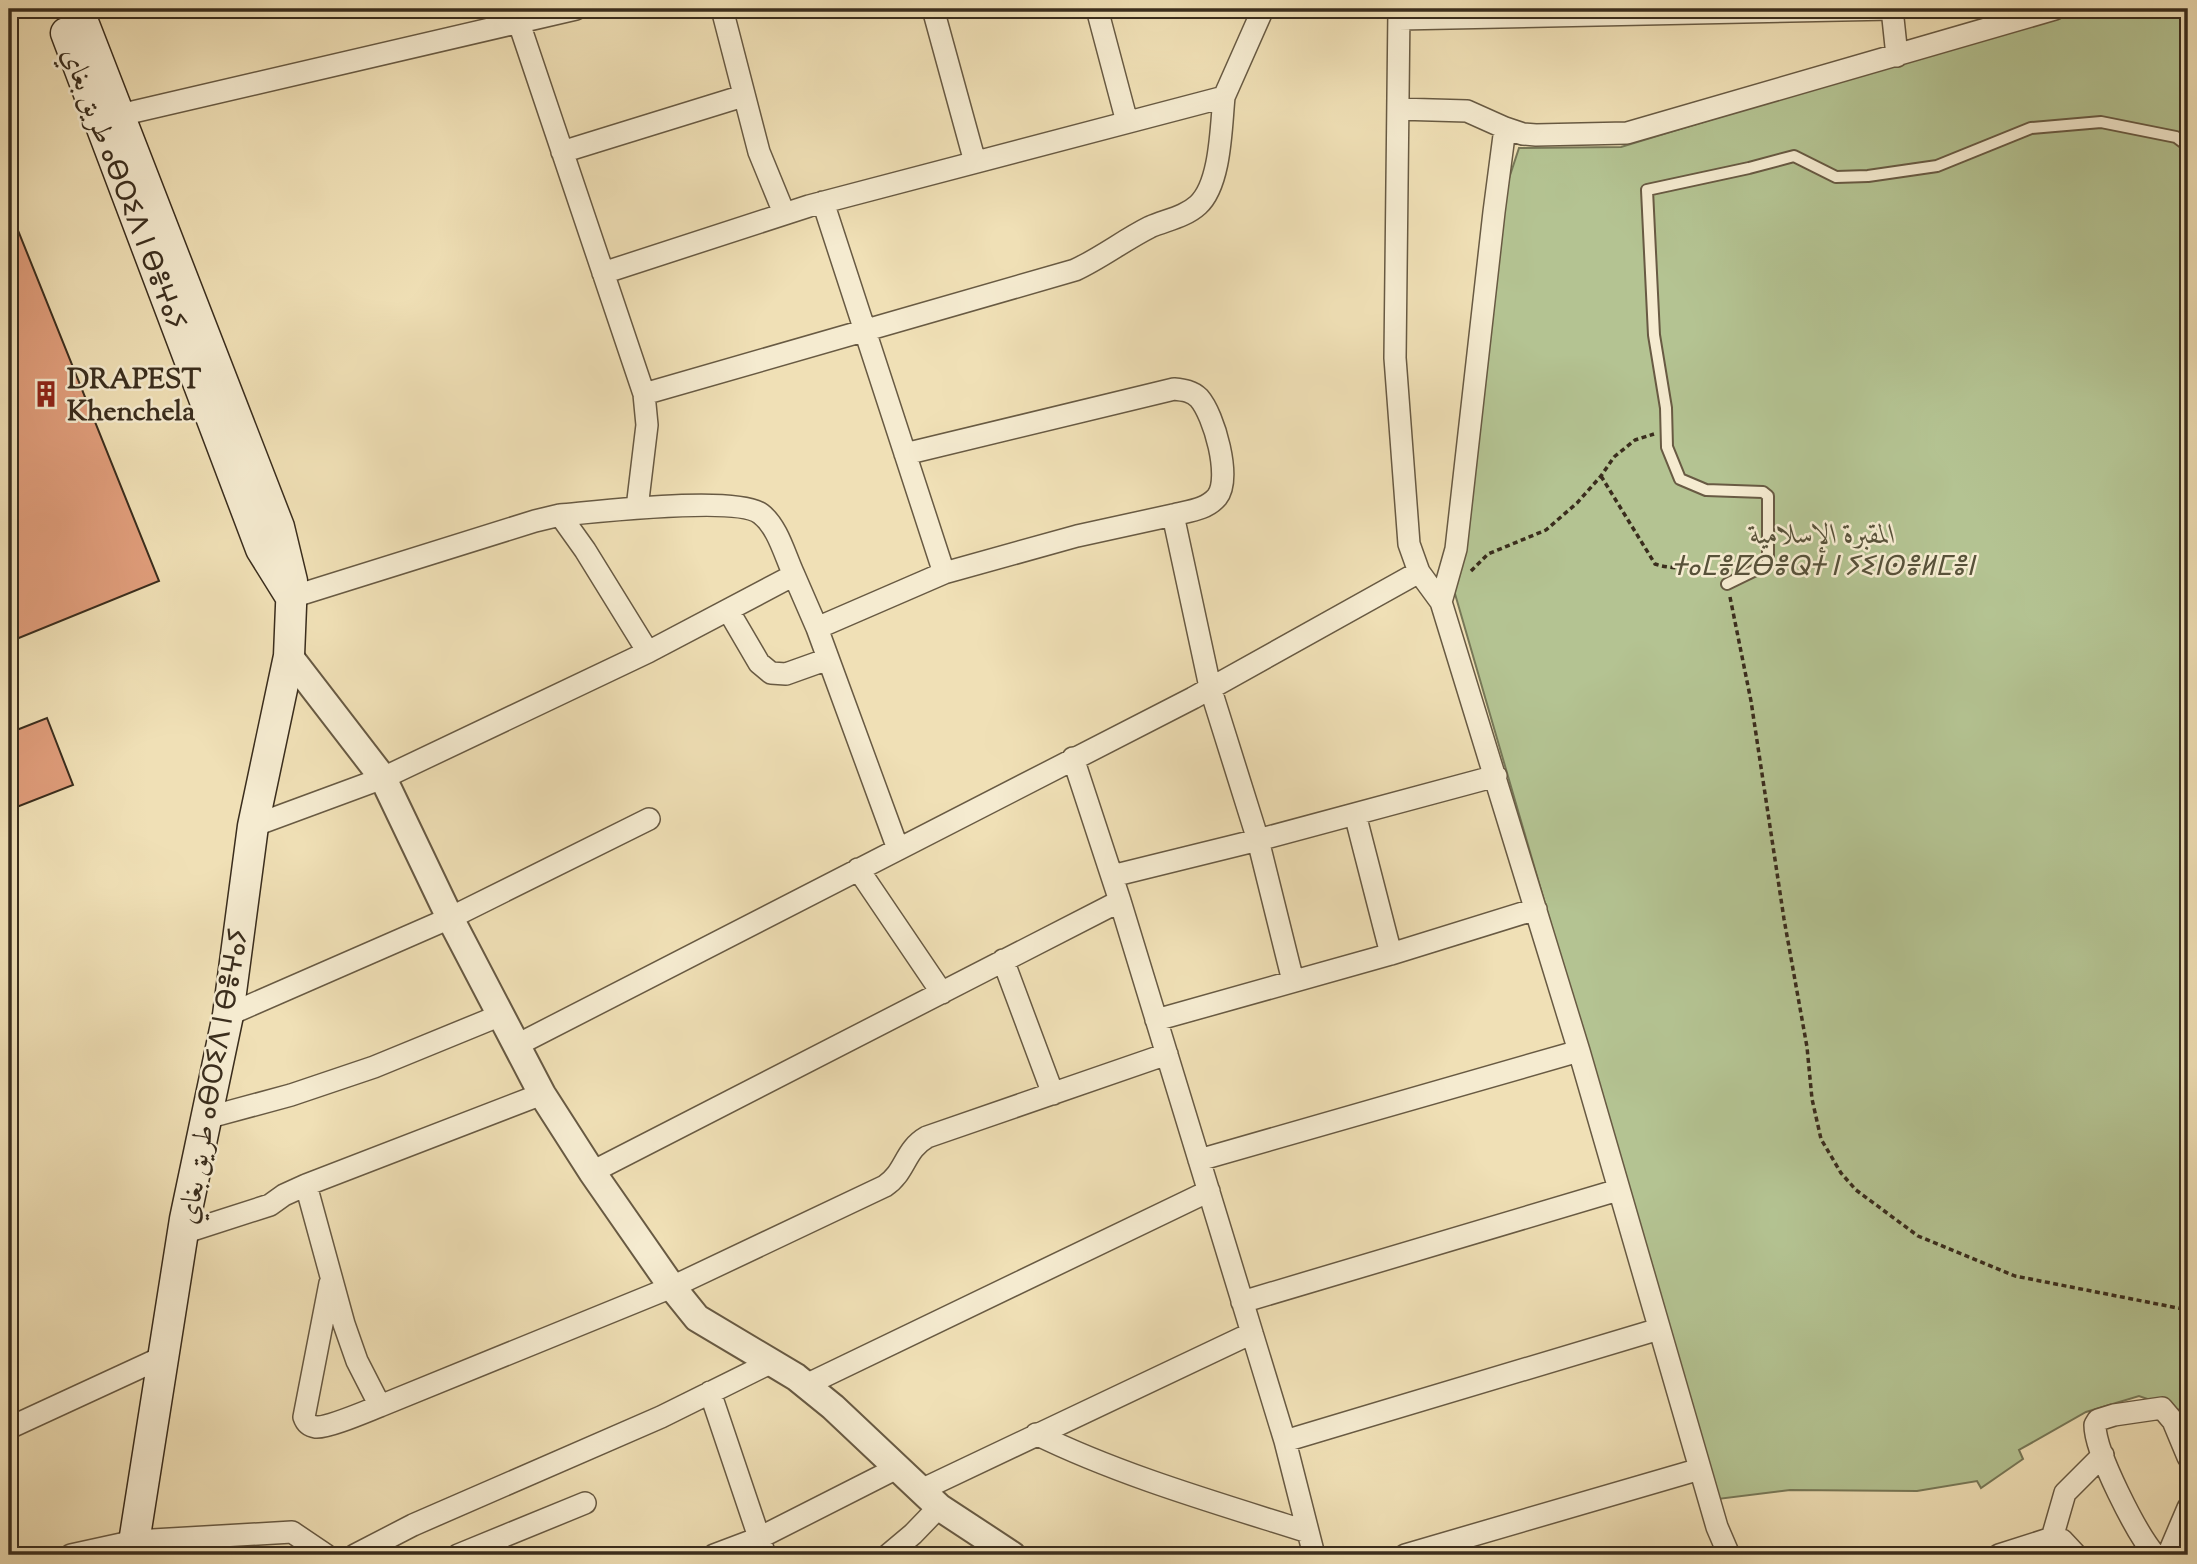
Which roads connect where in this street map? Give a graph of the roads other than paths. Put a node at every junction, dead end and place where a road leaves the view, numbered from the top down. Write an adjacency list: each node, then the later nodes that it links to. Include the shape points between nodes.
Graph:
1 (57, 9): 36 (main road, طريق بغاي ⴰⴱⵔⵉⴷ ⵏ ⴱⴻⵖⴰⵢ, via 261,549)
2 (78, 9): 17 (main road, طريق بغاي ⴰⴱⵔⵉⴷ ⵏ ⴱⴻⵖⴰⵢ)
3 (576, 9): 12 (street)
4 (722, 9): 14 (street)
5 (933, 9): 22 (street)
6 (1097, 9): 18 (street)
7 (1263, 9): 15 (street)
8 (1892, 9): 10 (street); 13 (street)
9 (2055, 9): 13 (street)
10 (1789, 10): 11 (street)
11 (1399, 14): 16 (street)
12 (519, 23): 17 (street); 21 (street)
13 (1897, 55): 19 (street, via 1627,133 1536,135)
14 (743, 96): 21 (street); 24 (street)
15 (1224, 97): 18 (street); 26 (street, via 1210,186 1198,206 1150,227 1075,270)
16 (1398, 109): 19 (street, via 1467,111); 32 (street, via 1395,358 1409,544)
17 (120, 115): 36 (main road, طريق بغاي ⴰⴱⵔⵉⴷ ⵏ ⴱⴻⵖⴰⵢ, via 279,527 290,564)
18 (1127, 122): 22 (street)
19 (1505, 128): 37 (street, via 1455,550)
20 (2188, 146): 35 (lane, via 2176,137 2101,122 2031,128 1937,166 1836,177 1794,156 1647,190 1654,335 1666,408 1667,447 1680,479 1706,490 1768,496 1768,564)
21 (562, 152): 25 (street)
22 (975, 162): 23 (street)
23 (823, 202): 24 (street); 26 (street)
24 (784, 213): 25 (street)
25 (603, 273): 27 (street)
26 (864, 330): 27 (street); 28 (street)
27 (644, 394): 29 (street, via 648,425)
28 (905, 454): 31 (street, via 1174,390 1189,391 1211,418 1223,485 1205,507); 33 (street)
29 (637, 508): 30 (street); 34 (street, via 748,507 770,524)
30 (560, 515): 36 (street); 40 (street)
31 (1172, 515): 33 (street); 43 (street)
32 (1419, 572): 37 (street); 43 (street)
33 (944, 573): 39 (street)
34 (794, 575): 38 (street); 39 (street)
35 (1727, 584)
36 (292, 597): 41 (main road, طريق بغاي ⴰⴱⵔⵉⴷ ⵏ ⴱⴻⵖⴰⵢ)
37 (1441, 602): 45 (street)
38 (728, 610): 40 (street); 42 (street, via 759,663 771,673 786,674)
39 (817, 628): 42 (street)
40 (648, 652): 46 (street)
41 (289, 656): 46 (street); 49 (main road, طريق بغاي ⴰⴱⵔⵉⴷ ⵏ ⴱⴻⵖⴰⵢ)
42 (828, 659): 51 (street)
43 (1210, 688): 44 (street); 50 (street)
44 (1073, 758): 51 (street); 53 (street)
45 (1496, 776): 47 (street); 55 (street)
46 (383, 778): 49 (street); 56 (street)
47 (1355, 814): 50 (street); 57 (street)
48 (649, 819): 56 (street)
49 (253, 826): 61 (main road, طريق بغاي ⴰⴱⵔⵉⴷ ⵏ ⴱⴻⵖⴰⵢ)
50 (1258, 840): 53 (street); 59 (street)
51 (898, 849): 52 (street)
52 (858, 869): 60 (street); 64 (street)
53 (1112, 876): 54 (street)
54 (1119, 901): 58 (street); 63 (street)
55 (1536, 909): 57 (street); 65 (street)
56 (450, 918): 61 (street); 62 (street)
57 (1391, 954): 59 (street)
58 (1003, 960): 60 (street); 68 (street)
59 (1293, 981): 63 (street)
60 (942, 993): 71 (street)
61 (228, 1015): 69 (main road, طريق بغاي ⴰⴱⵔⵉⴷ ⵏ ⴱⴻⵖⴰⵢ)
62 (501, 1015): 64 (street); 69 (street, via 374,1067)
63 (1156, 1020): 66 (street)
64 (517, 1045): 67 (street)
65 (1579, 1051): 70 (street); 73 (street)
66 (1167, 1055): 68 (street); 70 (street)
67 (542, 1094): 71 (street); 72 (street)
68 (1054, 1094): 77 (street, via 928,1137 909,1152 896,1179 885,1186)
69 (206, 1118): 75 (main road, طريق بغاي ⴰⴱⵔⵉⴷ ⵏ ⴱⴻⵖⴰⵢ)
70 (1199, 1160): 74 (street)
71 (592, 1172): 77 (street)
72 (306, 1185): 75 (street, via 270,1205); 76 (street)
73 (1618, 1190): 78 (street); 79 (street)
74 (1209, 1191): 78 (street); 83 (street)
75 (184, 1226): 81 (main road, طريق بغاي ⴰⴱⵔⵉⴷ ⵏ ⴱⴻⵖⴰⵢ)
76 (331, 1277): 85 (street, via 357,1361); 85 (street, via 305,1422 320,1427)
77 (672, 1287): 82 (street, via 697,1318); 85 (street)
78 (1242, 1302): 80 (street)
79 (1659, 1329): 88 (street); 92 (street)
80 (1252, 1333): 87 (street); 88 (street)
81 (165, 1356): 86 (street); 99 (main road, طريق بغاي ⴰⴱⵔⵉⴷ ⵏ ⴱⴻⵖⴰⵢ)
82 (771, 1363): 83 (street); 84 (street)
83 (806, 1385): 91 (street)
84 (710, 1392): 98 (street); 102 (street)
85 (380, 1406)
86 (9, 1428)
87 (1036, 1434): 93 (street); 96 (street, via 1189,1494)
88 (1285, 1441): 96 (street)
89 (2103, 1455): 90 (street, via 2095,1431 2098,1420 2162,1408 2173,1421); 97 (street, via 2065,1493); 112 (street, via 2133,1523)
90 (2188, 1457)
91 (897, 1468): 93 (street); 98 (street)
92 (1700, 1469): 108 (street); 109 (street)
93 (930, 1498): 105 (street, via 914,1534); 106 (street)
94 (585, 1503): 103 (street)
95 (2188, 1508): 113 (street)
96 (1308, 1532): 107 (street)
97 (2052, 1538): 110 (street); 111 (street, via 2062,1540)
98 (762, 1547): 104 (street)
99 (133, 1548): 100 (street); 101 (street, via 292,1532)
100 (71, 1555)
101 (326, 1555)
102 (355, 1555)
103 (458, 1555)
104 (715, 1555)
105 (888, 1555)
106 (1012, 1555)
107 (1314, 1555)
108 (1405, 1555)
109 (1729, 1555)
110 (1999, 1555)
111 (2076, 1555)
112 (2155, 1555)
113 (2168, 1555)

